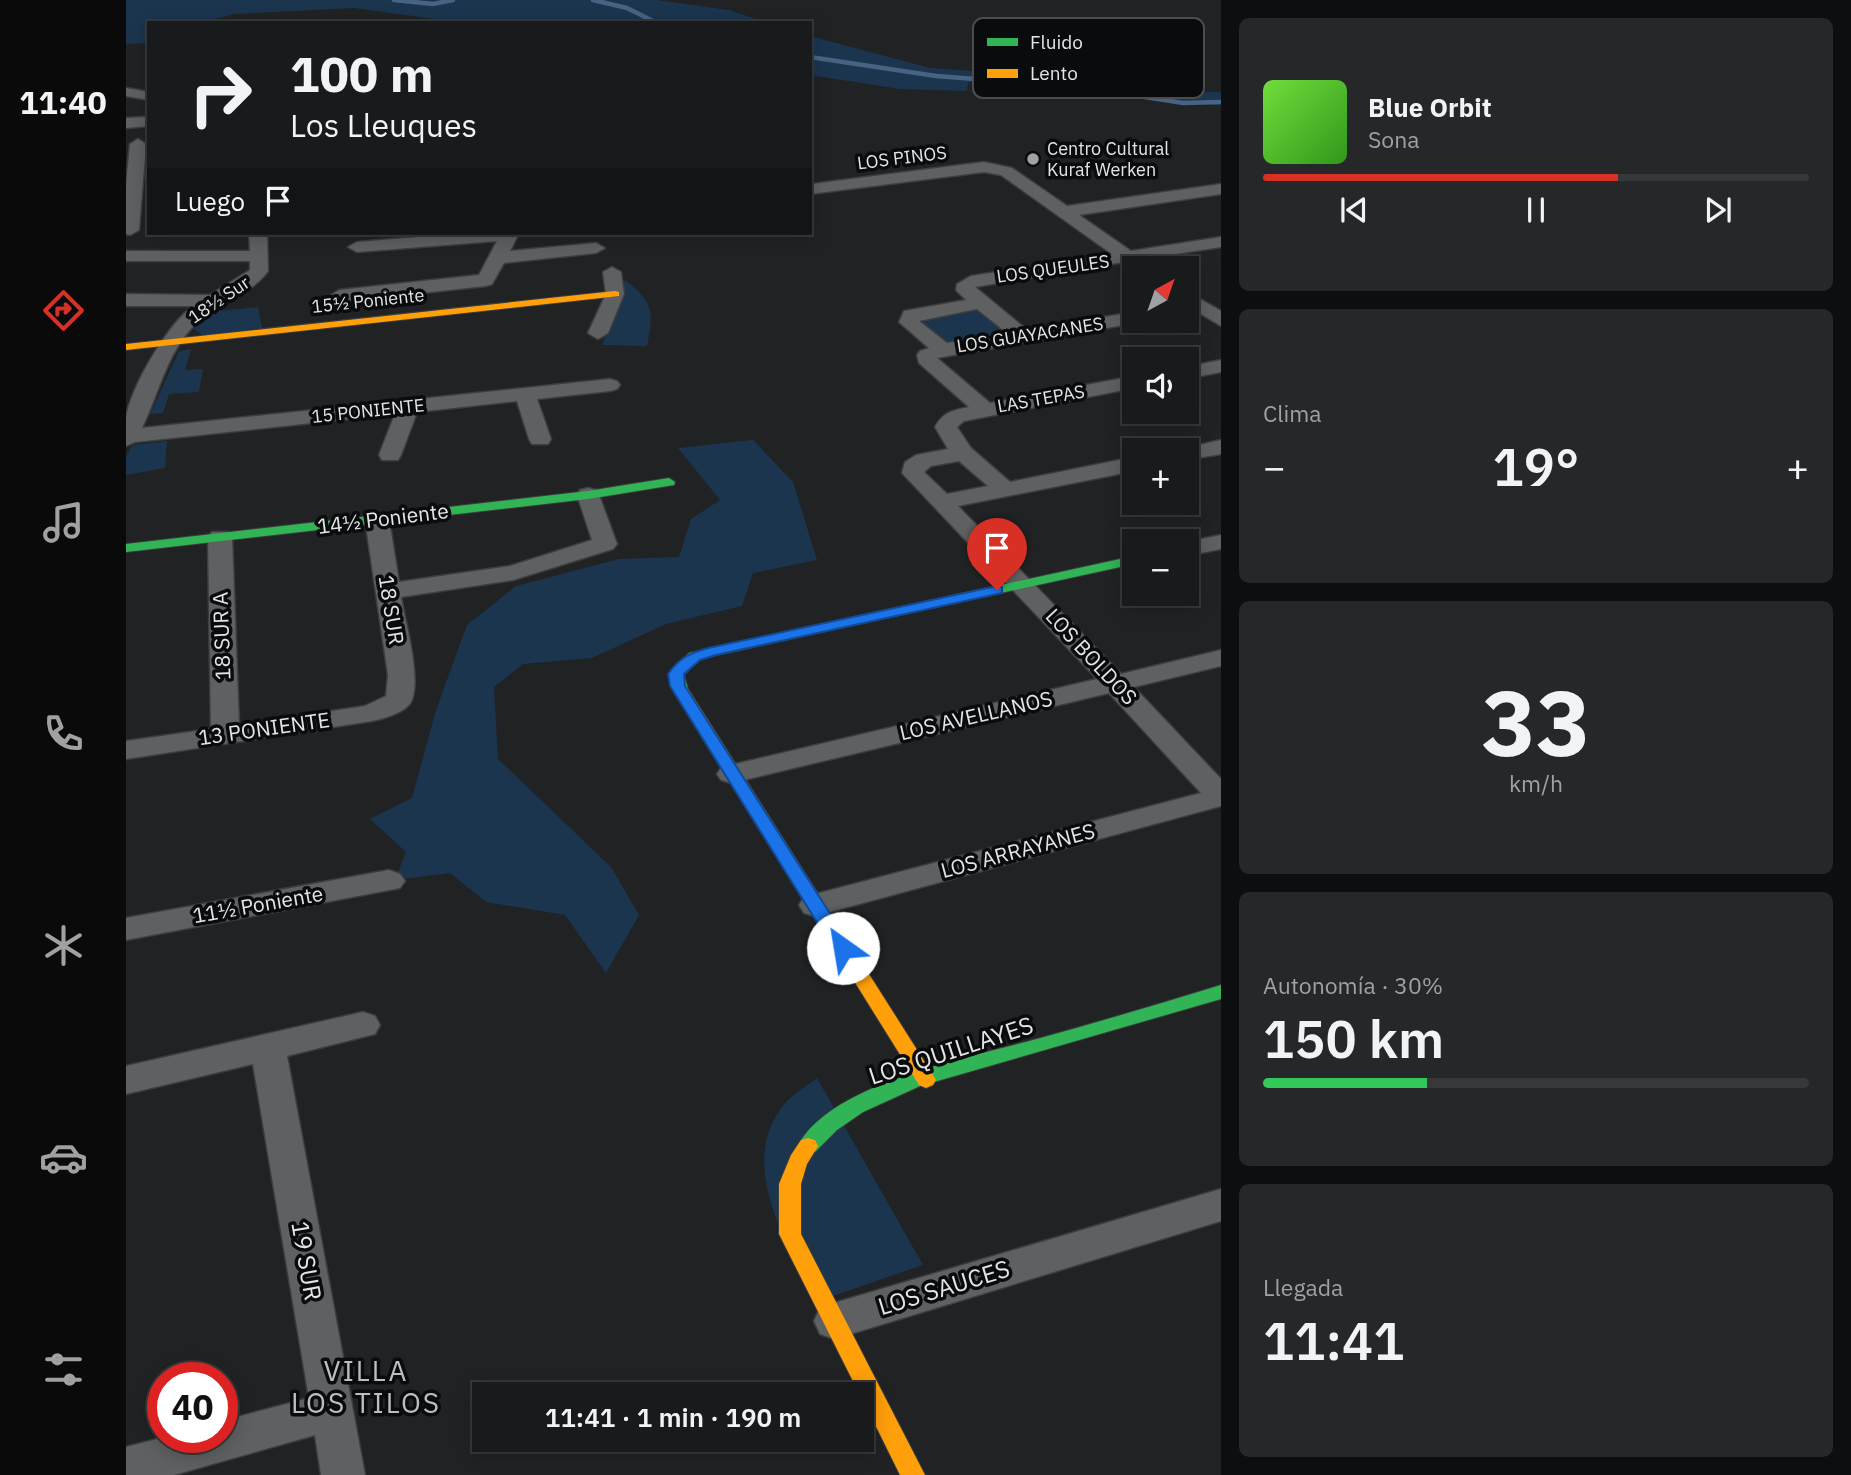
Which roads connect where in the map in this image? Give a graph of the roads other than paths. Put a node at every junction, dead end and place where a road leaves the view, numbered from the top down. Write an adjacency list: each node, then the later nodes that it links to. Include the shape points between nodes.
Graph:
1 (126, 92): 2 (street)
2 (147, 96)
3 (147, 121): 4 (street)
4 (126, 123)
5 (138, 145): 6 (street)
6 (137, 178): 10 (street)
7 (812, 188): 9 (street, LOS PINOS, via 997,168)
8 (1221, 189): 9 (street)
9 (1063, 212): 19 (street)
10 (130, 230)
11 (258, 235): 18 (street, 18½ Sur)
12 (497, 235): 15 (street)
13 (508, 235): 21 (street)
14 (1221, 242): 20 (street, LOS QUEULES)
15 (357, 247)
16 (596, 248): 21 (street)
17 (126, 256): 18 (street)
18 (259, 256): 27 (street, 18½ Sur, via 260,267 252,279)
19 (1128, 256)
20 (1162, 256)
21 (496, 258): 25 (street, via 486,280)
22 (1122, 264): 28 (street, LOS QUEULES, via 965,284 964,290)
23 (612, 272): 24 (street)
24 (615, 294): 34 (street); 36 (street, 15½ Poniente)
25 (340, 296)
26 (126, 300): 27 (street)
27 (211, 301): 36 (street, 18½ Sur)
28 (980, 303): 35 (street, LOS QUEULES); 38 (street, via 911,315 909,322)
29 (1221, 303): 30 (street)
30 (1199, 304)
31 (1199, 308): 33 (street)
32 (1122, 320): 35 (street, LOS GUAYACANES)
33 (1221, 320)
34 (598, 333)
35 (1023, 337): 38 (street, LOS GUAYACANES)
36 (167, 343): 37 (street, 15½ Poniente); 46 (street, 18½ Sur)
37 (126, 346)
38 (935, 353): 45 (street, via 926,359)
39 (1221, 366): 40 (street)
40 (1199, 370)
41 (1122, 384): 45 (street, LAS TEPAS)
42 (610, 385): 43 (street, 15 PONIENTE)
43 (524, 394): 44 (street, 15 PONIENTE); 47 (street)
44 (408, 407): 46 (street, 15 PONIENTE); 51 (street)
45 (984, 410): 50 (street, LAS TEPAS, via 957,416 946,427)
46 (127, 437)
47 (540, 439)
48 (1221, 447): 49 (street)
49 (1199, 451)
50 (965, 453): 54 (street); 56 (street, LOS BOLDOS, via 925,460 913,467 913,473)
51 (390, 455)
52 (1122, 466): 54 (street)
53 (669, 482): 55 (street, 14½ Poniente)
54 (1006, 489): 56 (street)
55 (588, 495): 57 (street, 14½ Poniente); 64 (street, via 605,544 513,573)
56 (941, 502): 63 (street, LOS BOLDOS)
57 (377, 519): 58 (street, 14½ Poniente); 64 (street, 18 SUR)
58 (220, 537): 61 (street, 14½ Poniente); 68 (street, 18 SUR A)
59 (1221, 541): 60 (street)
60 (1199, 546)
61 (126, 548)
62 (1122, 563): 63 (street)
63 (1023, 584): 66 (street, LOS BOLDOS); 70 (street, via 695,656 676,674 678,686)
64 (388, 591): 67 (street, 18 SUR, via 401,675)
65 (1215, 666): 66 (street, LOS AVELLANOS)
66 (1115, 682): 70 (street, LOS AVELLANOS); 71 (street, LOS BOLDOS)
67 (399, 700): 68 (street, 13 PONIENTE, via 372,713)
68 (225, 735): 69 (street, 13 PONIENTE)
69 (126, 750)
70 (732, 774): 73 (street)
71 (1221, 796): 73 (street, LOS ARRAYANES)
72 (390, 881): 74 (street, 11½ Poniente)
73 (815, 905): 79 (street)
74 (126, 929)
75 (1221, 992): 79 (street, LOS QUILLAYES)
76 (363, 1025): 77 (street)
77 (268, 1047): 78 (street); 82 (street, 19 SUR)
78 (126, 1080)
79 (926, 1080): 81 (street, LOS QUILLAYES, via 897,1088 842,1116 813,1140 794,1168 787,1196 790,1234)
80 (1221, 1205): 81 (street, LOS SAUCES)
81 (834, 1321): 85 (street)
82 (332, 1411): 83 (street); 84 (street, 19 SUR)
83 (126, 1468)
84 (343, 1475)
85 (913, 1475)

